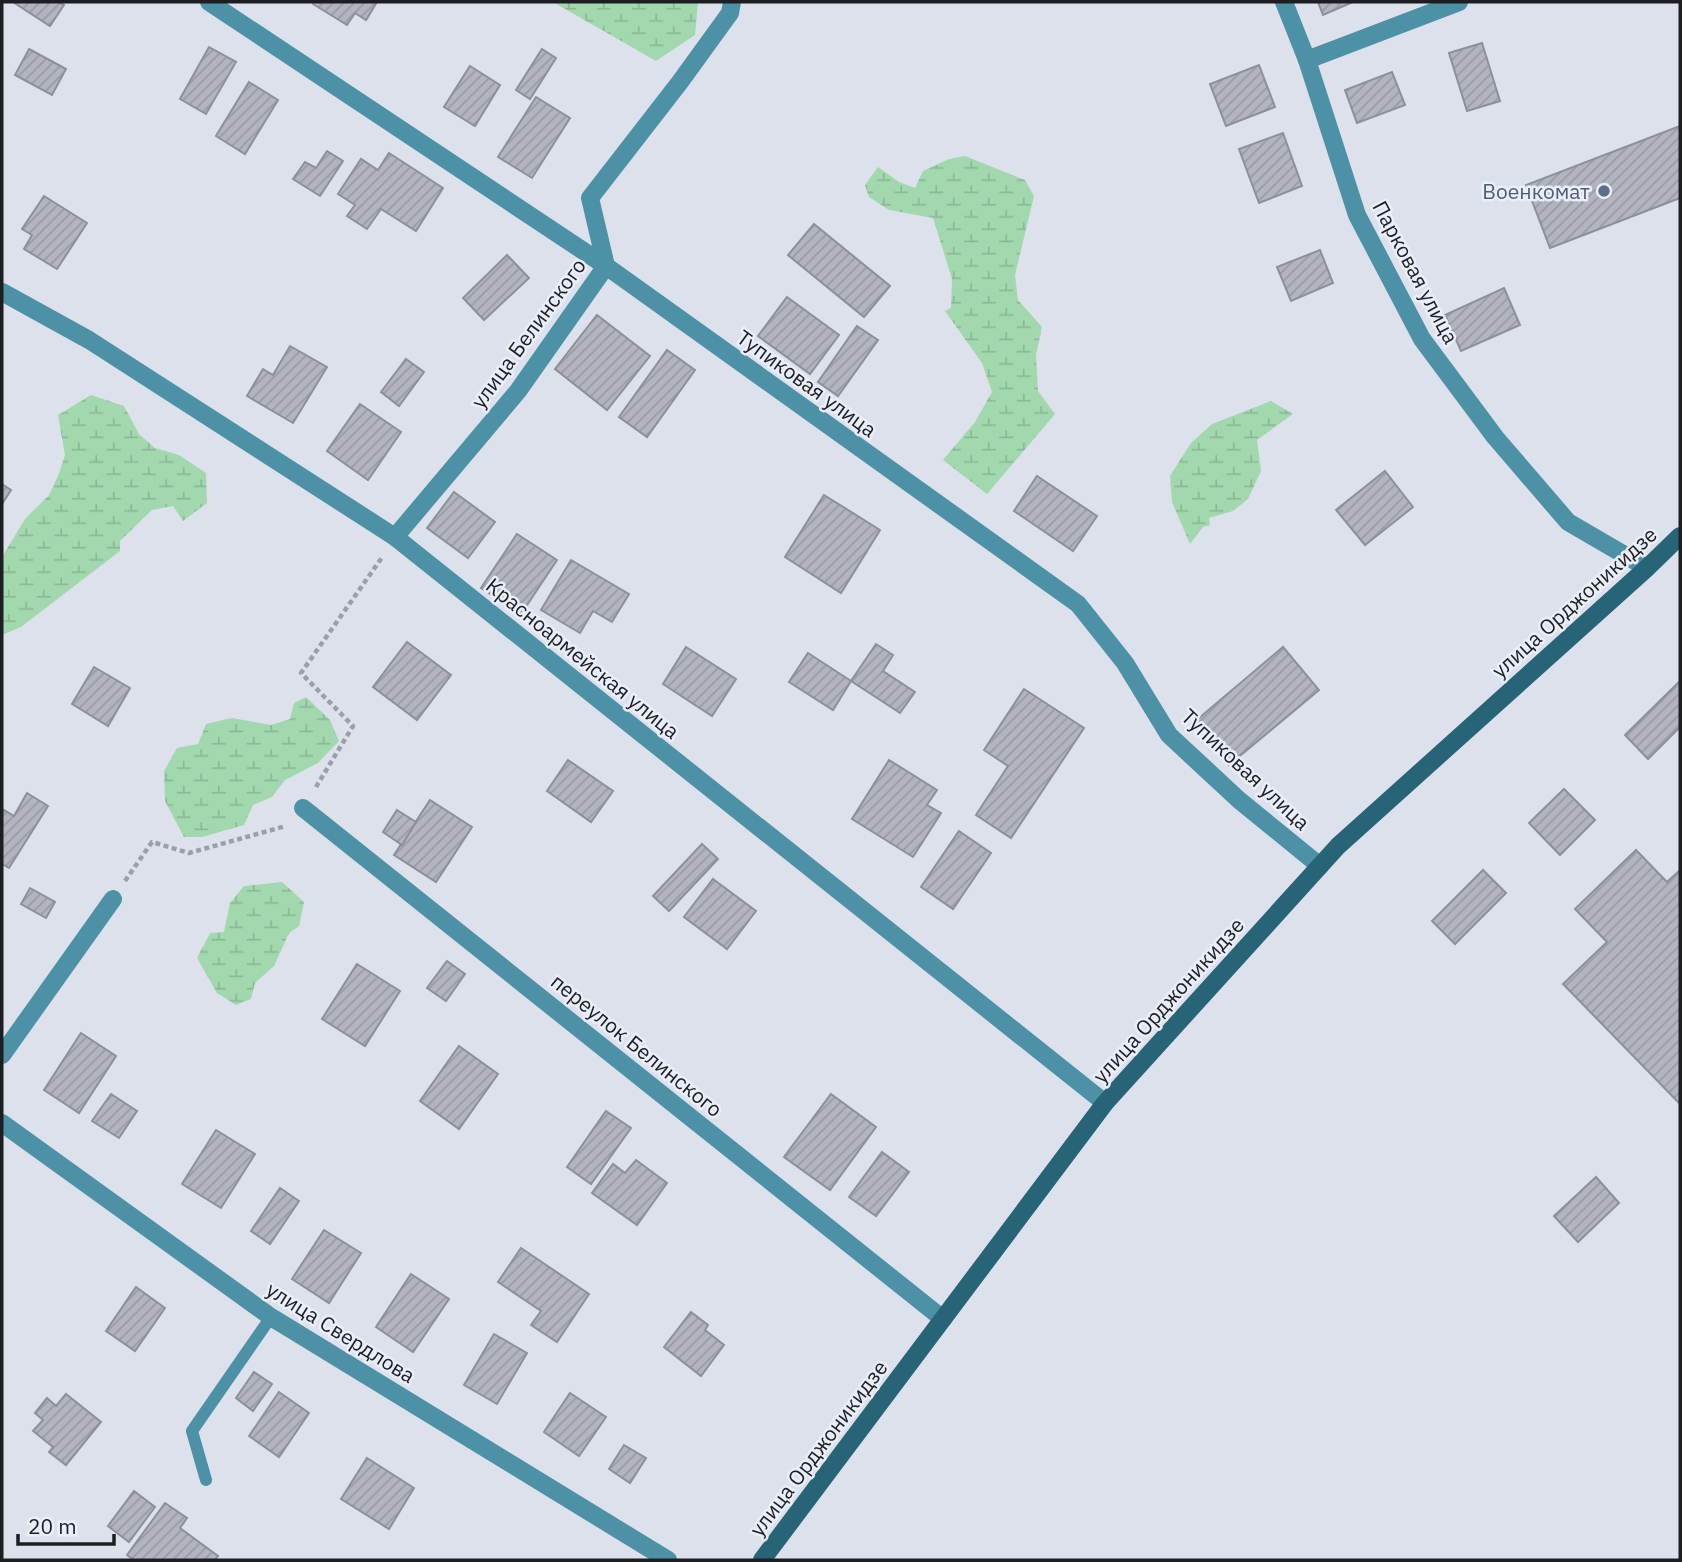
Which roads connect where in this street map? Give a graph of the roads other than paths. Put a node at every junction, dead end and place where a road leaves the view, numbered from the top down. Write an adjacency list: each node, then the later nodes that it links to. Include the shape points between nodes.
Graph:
1 (209, 2): 6 (street, Тупиковая улица)
2 (732, 2): 6 (street, улица Белинского, via 723,23 590,198)
3 (1284, 2): 5 (street, Парковая улица)
4 (1459, 2): 5 (street)
5 (1307, 60): 10 (street, Парковая улица, via 1357,215 1422,340 1568,523)
6 (606, 266): 9 (street, улица Белинского, via 518,391); 12 (street, Тупиковая улица, via 1078,604 1125,663 1170,735 1239,800)
7 (2, 292): 9 (street, Красноармейская улица, via 89,340)
8 (1680, 536): 10 (main road, улица Орджоникидзе)
9 (395, 537): 15 (street, Красноармейская улица)
10 (1647, 568): 12 (main road, улица Орджоникидзе)
11 (303, 808): 18 (street, переулок Белинского)
12 (1320, 866): 15 (main road, улица Орджоникидзе)
13 (113, 899): 14 (street)
14 (2, 1055)
15 (1105, 1104): 18 (main road, улица Орджоникидзе)
16 (2, 1123): 17 (street, улица Свердлова)
17 (271, 1317): 19 (lane, via 192,1431); 20 (street, улица Свердлова)
18 (943, 1319): 21 (main road, улица Орджоникидзе)
19 (206, 1480)
20 (668, 1560)
21 (762, 1560)

